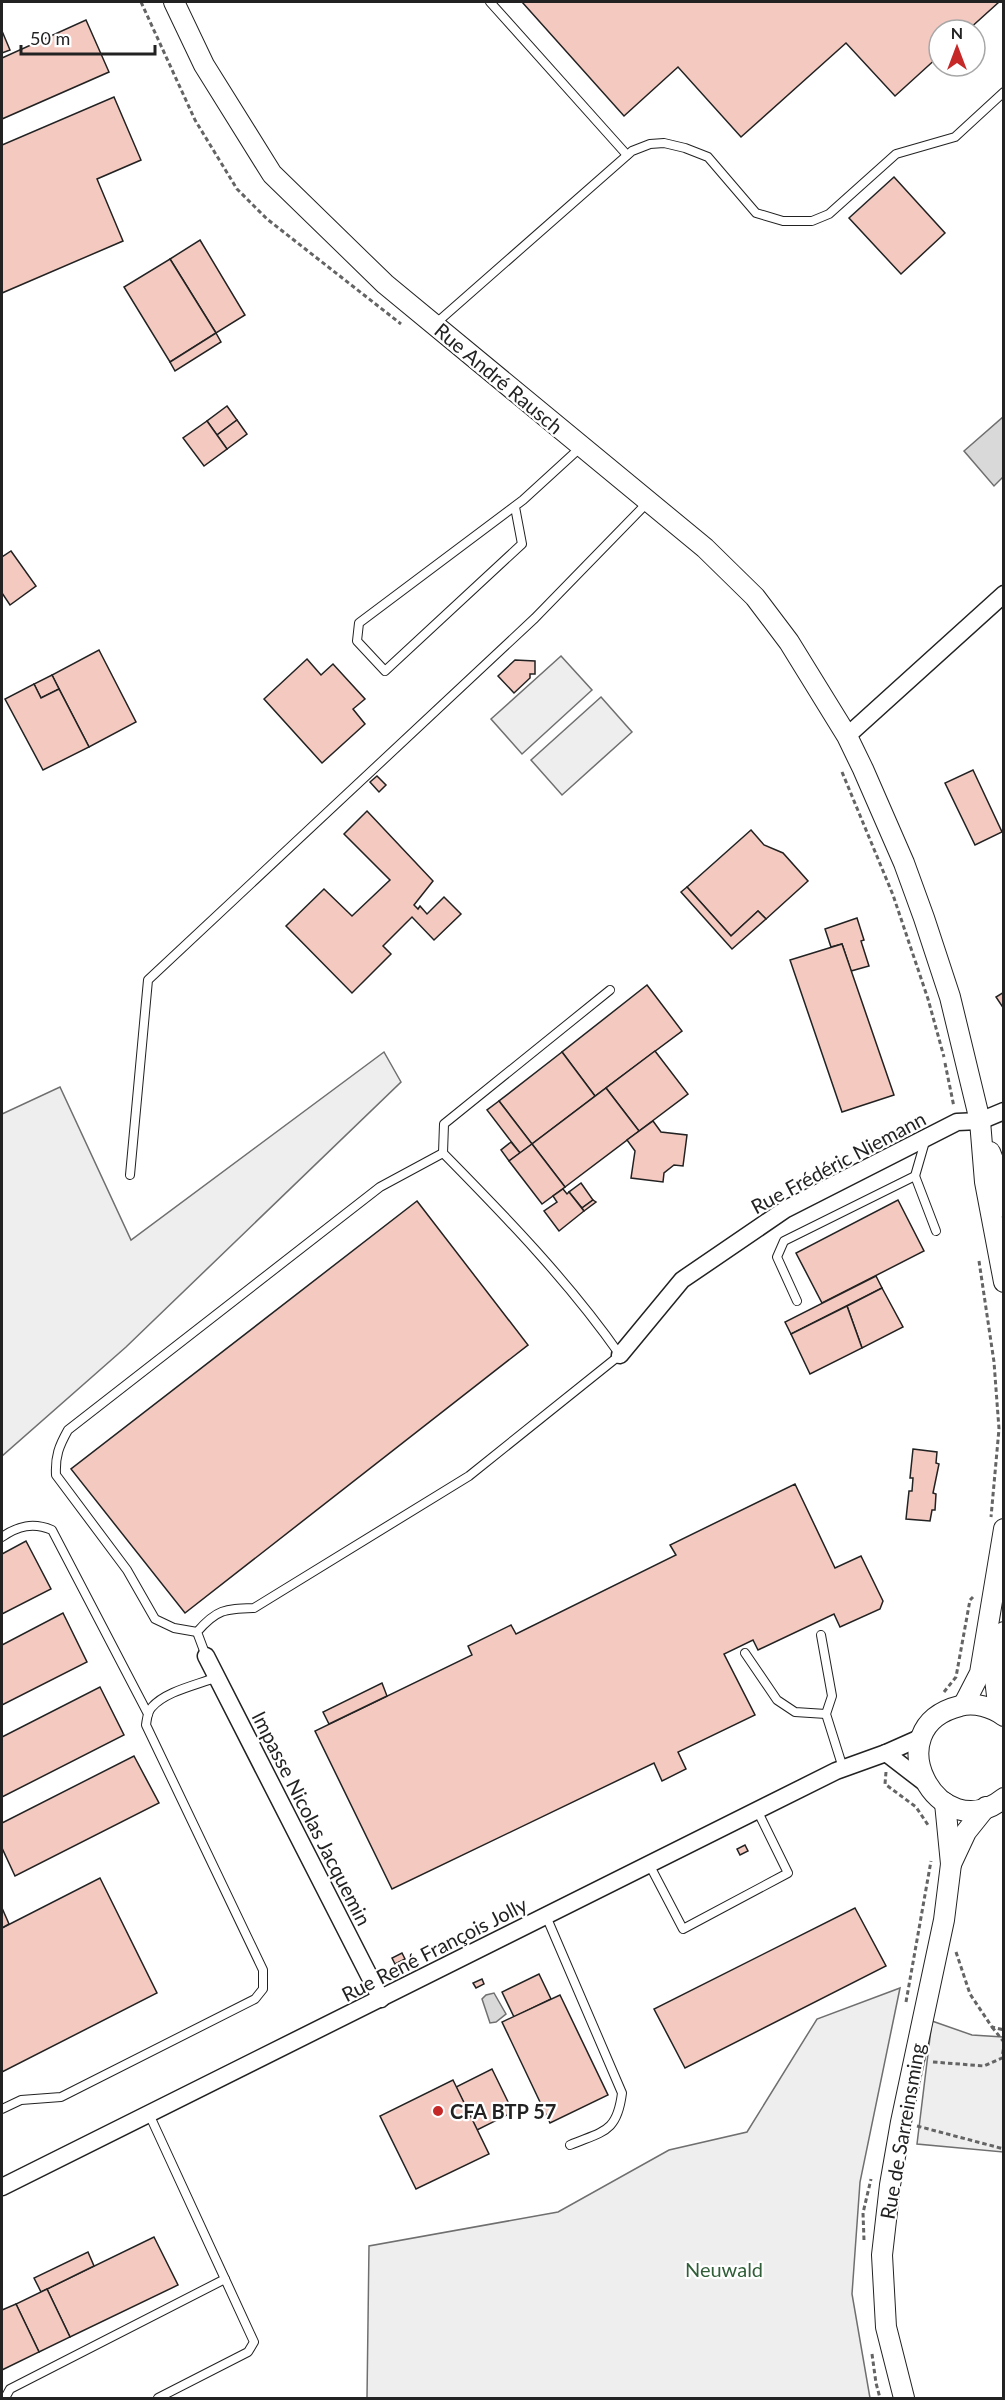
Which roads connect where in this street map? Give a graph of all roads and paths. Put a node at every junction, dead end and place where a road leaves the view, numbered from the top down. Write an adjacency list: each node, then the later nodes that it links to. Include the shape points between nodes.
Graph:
1 (141, 2): 6 (path, via 195,120 237,189 267,219)
2 (174, 2): 7 (street, Rue André Rausch, via 204,65 272,174 385,284)
3 (490, 2): 5 (lane)
4 (1004, 92): 5 (lane, via 955,136 896,154 829,214 812,221 783,221 756,213 708,157 685,148 650,144)
5 (627, 155): 7 (lane)
6 (402, 324)
7 (434, 325): 8 (street, Rue André Rausch)
8 (581, 446): 9 (street, Rue André Rausch); 10 (lane)
9 (648, 502): 12 (street, Rue André Rausch, via 705,548 755,597 789,642); 20 (lane, via 535,618 148,980)
10 (514, 507): 10 (lane, via 359,623 357,641 385,671 522,544)
11 (1004, 594): 12 (street)
12 (847, 736): 17 (street, Rue André Rausch, via 882,810 924,918 950,997)
13 (841, 770): 16 (path, via 893,894 928,999)
14 (609, 990): 19 (lane, via 444,1124)
15 (1004, 1111): 17 (street)
16 (957, 1122): 17 (street, Rue Frédéric Niemann); 18 (street, Rue Frédéric Niemann)
17 (981, 1126): 22 (street, via 997,1170); 25 (street, via 985,1182)
18 (926, 1138): 21 (lane); 27 (street, Rue Frédéric Niemann, via 786,1209 682,1280)
19 (443, 1153): 27 (lane, via 506,1217 597,1322); 31 (lane, via 380,1186 68,1430 58,1447 56,1475 127,1570 155,1618 174,1628)
20 (130, 1175)
21 (915, 1176): 23 (lane); 26 (lane, via 784,1241 777,1257)
22 (1004, 1207)
23 (936, 1231)
24 (979, 1261): 28 (path, via 999,1429)
25 (1004, 1282)
26 (797, 1300)
27 (620, 1355): 31 (lane, via 469,1476 254,1608 227,1609 210,1617)
28 (997, 1527): 38 (street, via 980,1673)
29 (2, 1537): 39 (lane, via 15,1528 39,1525 52,1530)
30 (976, 1594): 37 (path, via 970,1600 956,1677)
31 (197, 1632): 35 (lane)
32 (1004, 1632): 41 (street, via 996,1679)
33 (821, 1635): 40 (lane, via 832,1696)
34 (745, 1653): 40 (lane, via 777,1700 795,1712)
35 (207, 1656): 36 (street, Impasse Nicolas Jacquemin)
36 (217, 1677): 39 (lane, via 170,1696); 55 (street, Impasse Nicolas Jacquemin)
37 (938, 1699)
38 (964, 1704): 41 (street, via 982,1705); 42 (street, via 939,1715)
39 (148, 1714): 61 (lane, via 146,1725 263,1970 264,1989 255,1999 62,2097 21,2100)
40 (826, 1714): 44 (lane)
41 (1001, 1714)
42 (922, 1737): 43 (street, Rue René François Jolly); 45 (street, via 919,1768)
43 (886, 1753): 44 (street, Rue René François Jolly); 45 (street); 49 (path, via 885,1784 916,1807)
44 (843, 1768): 48 (street, Rue René François Jolly)
45 (925, 1783): 46 (street)
46 (945, 1803): 47 (street, via 972,1810); 52 (street, Rue de Sarreinsming)
47 (995, 1803): 52 (street, Rue de Sarreinsming, via 966,1832)
48 (757, 1810): 51 (street, Rue René François Jolly); 51 (lane, via 788,1873 683,1929)
49 (930, 1833)
50 (931, 1861): 56 (path)
51 (649, 1864): 53 (street, Rue René François Jolly)
52 (951, 1864): 60 (street, Rue de Sarreinsming, via 944,1920)
53 (546, 1916): 55 (street, Rue René François Jolly); 64 (lane, via 622,2093 619,2114 606,2130)
54 (955, 1948): 57 (path, via 970,1994)
55 (381, 1999): 62 (street, Rue René François Jolly)
56 (904, 2013)
57 (992, 2027): 58 (path); 59 (path)
58 (1004, 2030)
59 (1004, 2044): 60 (path, via 1002,2058 984,2066)
60 (913, 2062): 63 (street, Rue de Sarreinsming)
61 (2, 2109)
62 (148, 2114): 67 (street, Rue René François Jolly); 69 (lane)
63 (901, 2122): 65 (path); 74 (street, Rue de Sarreinsming, via 882,2255 886,2327)
64 (570, 2145)
65 (1004, 2149)
66 (873, 2171): 68 (path, via 862,2213)
67 (2, 2187)
68 (864, 2249)
69 (225, 2279): 71 (lane, via 10,2389); 72 (lane, via 254,2342 248,2352)
70 (872, 2351): 73 (path)
71 (4, 2398)
72 (158, 2398)
73 (880, 2398)
74 (904, 2398)

